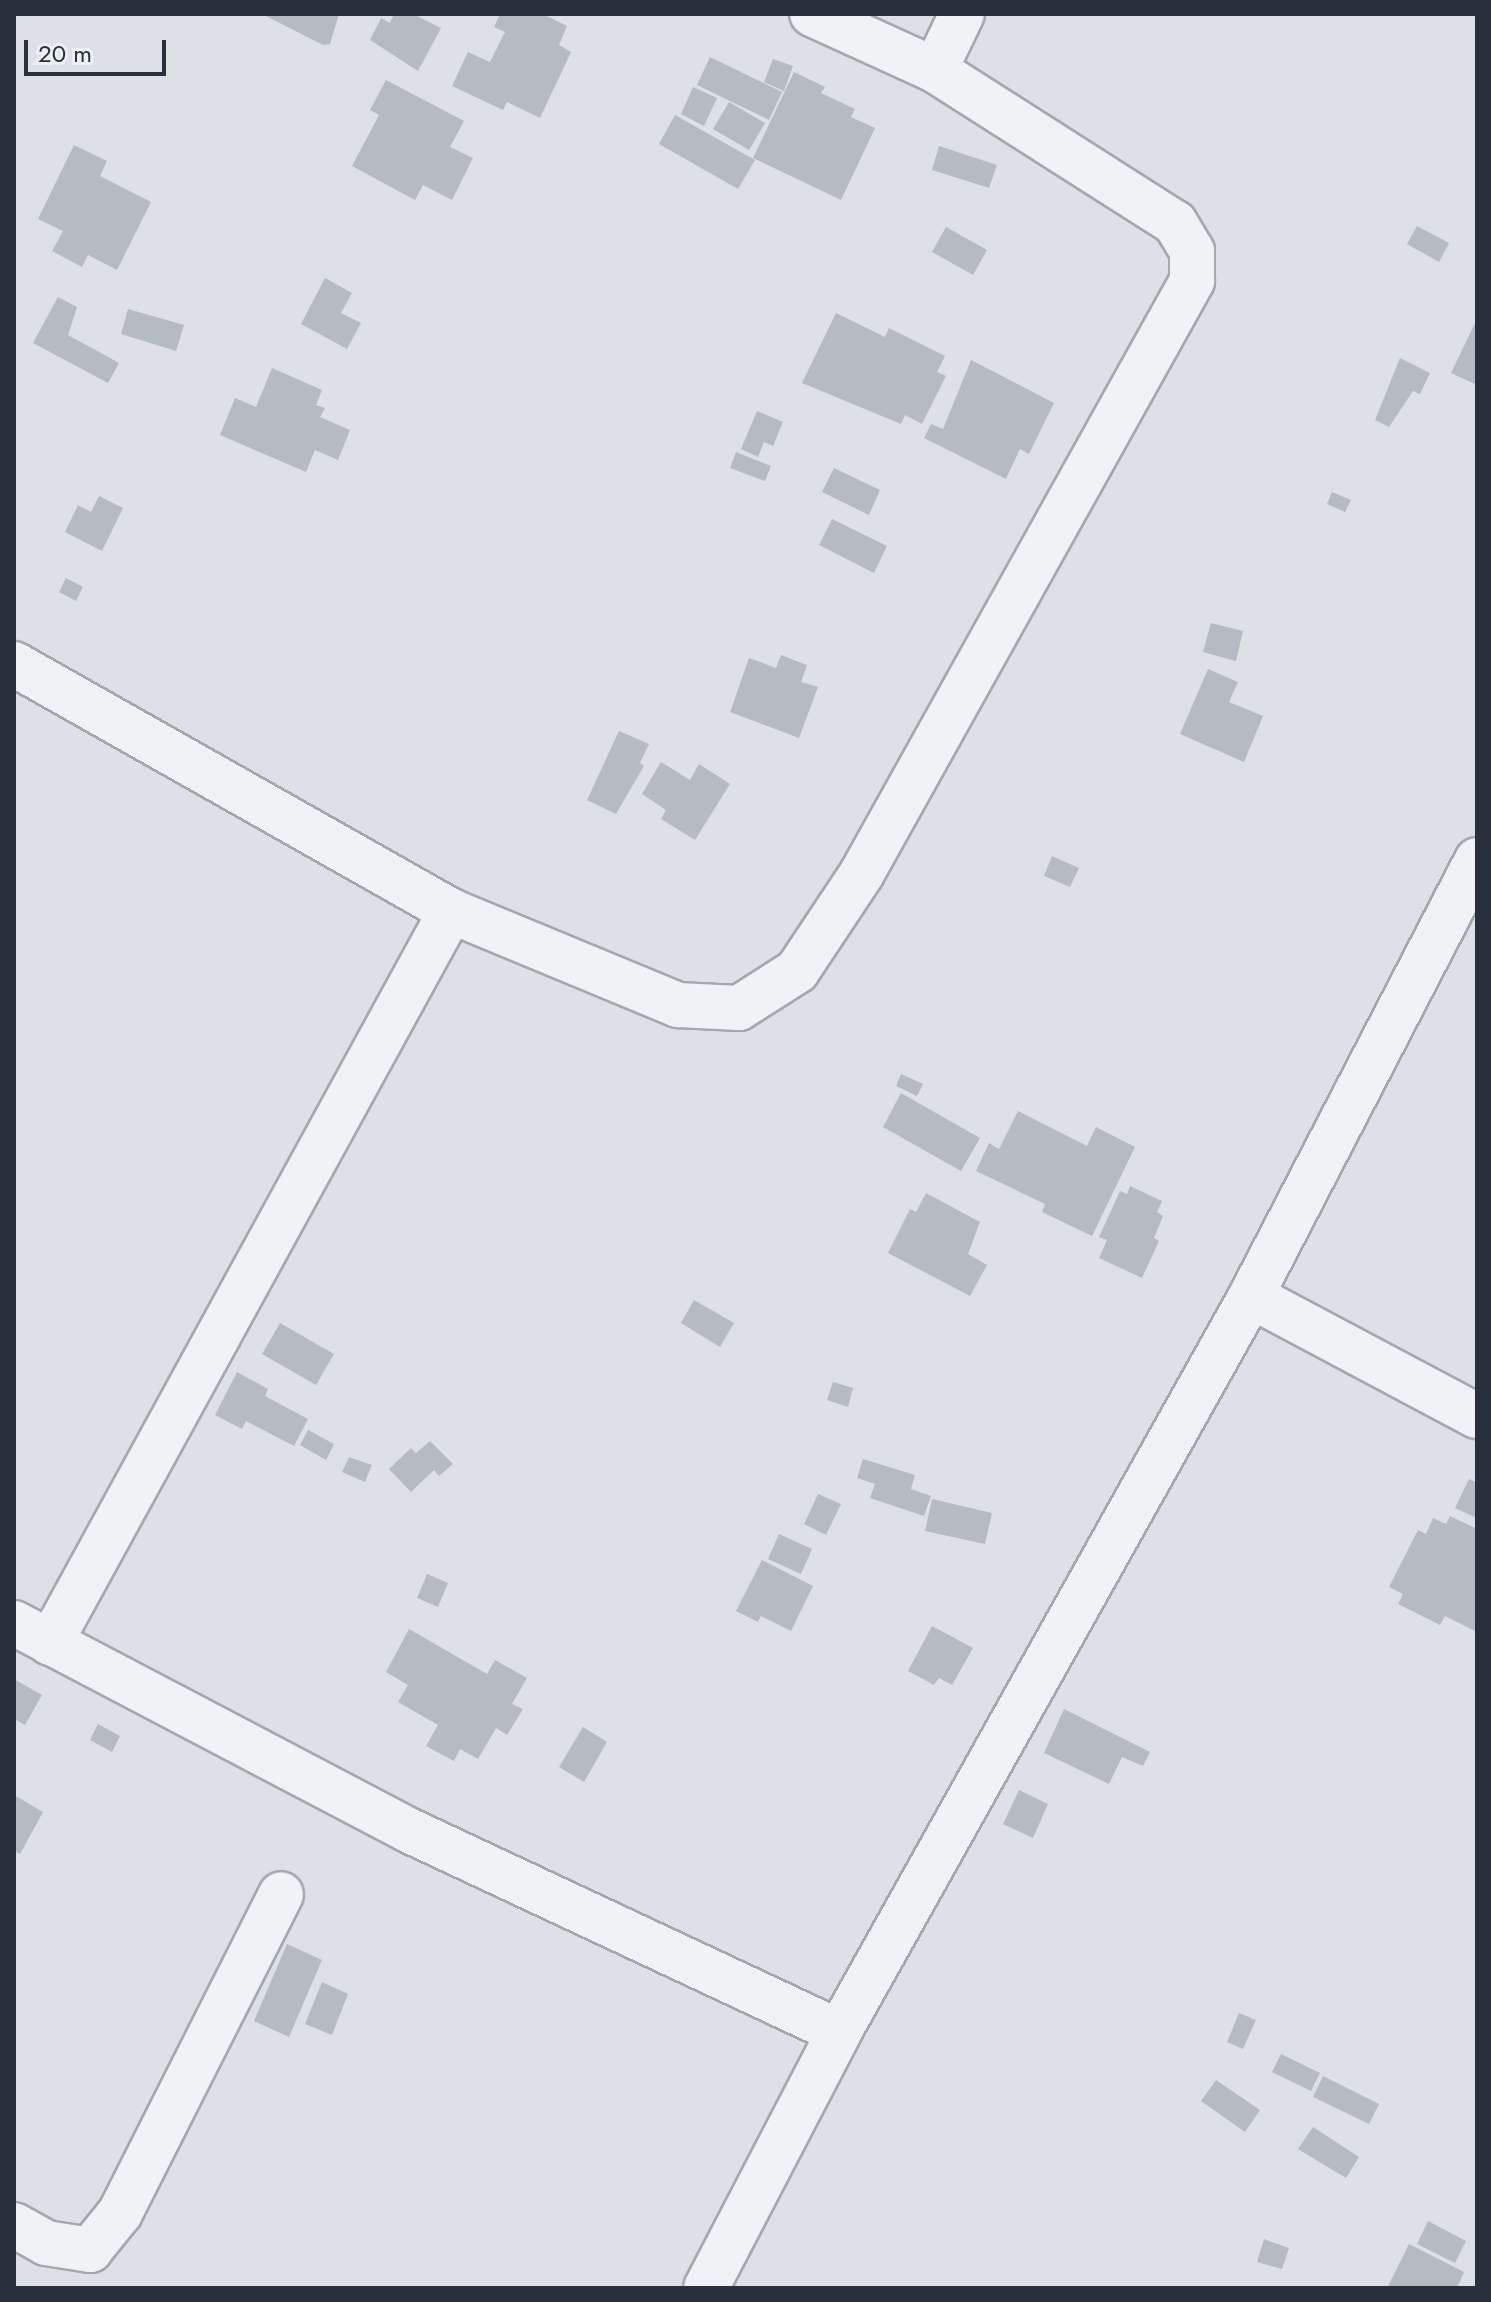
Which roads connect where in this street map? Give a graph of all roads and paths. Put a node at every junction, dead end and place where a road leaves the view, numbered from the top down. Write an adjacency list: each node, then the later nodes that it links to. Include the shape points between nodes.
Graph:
1 (812, 14): 3 (street)
2 (962, 14): 3 (street)
3 (935, 70): 6 (street, via 1175,223 1192,251 1192,281 862,873 797,971 739,1008 678,1005)
4 (14, 664): 6 (street)
5 (1477, 860): 7 (street)
6 (451, 911): 9 (street)
7 (1251, 1296): 8 (street); 11 (street)
8 (1477, 1416)
9 (32, 1633): 11 (street, via 408,1830)
10 (281, 1894): 12 (street, via 120,2213 90,2250 46,2243)
11 (839, 2032): 13 (street)
12 (14, 2225)
13 (706, 2288)

